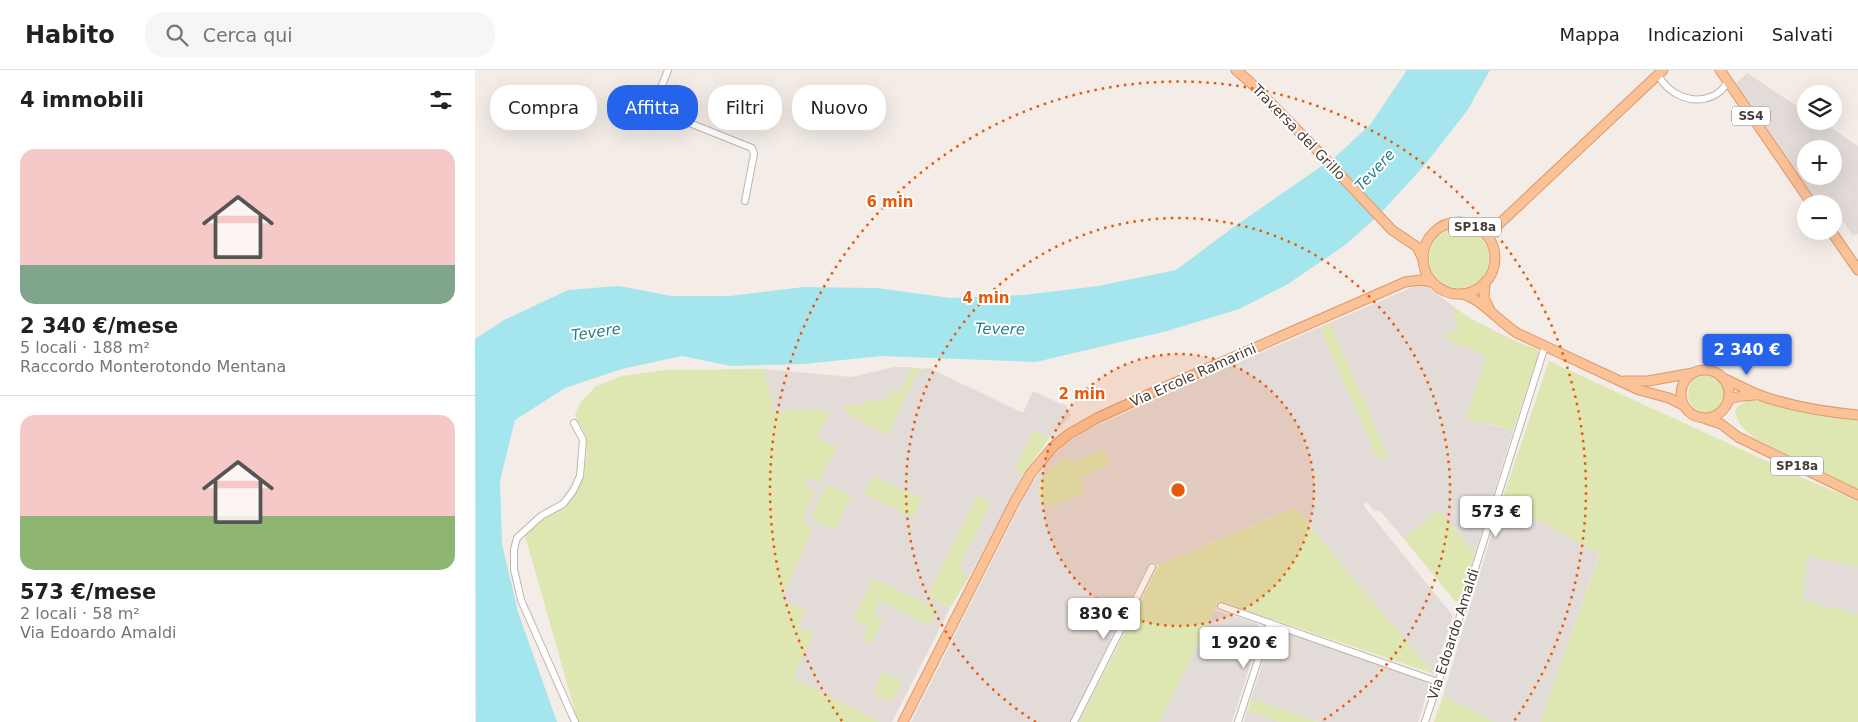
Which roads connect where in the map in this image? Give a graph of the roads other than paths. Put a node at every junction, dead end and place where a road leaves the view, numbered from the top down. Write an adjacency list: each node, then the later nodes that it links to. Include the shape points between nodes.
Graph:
1 (668, 70): 7 (street, via 658,101 660,109 752,148 754,154)
2 (1235, 70): 10 (main road, Traversa del Grillo)
3 (1720, 70): 5 (main road, SS4)
4 (1660, 72): 5 (street, via 1663,83 1672,91 1694,100 1717,94); 8 (main road, via 1498,225)
5 (1727, 82): 6 (main road, SS4)
6 (1806, 195)
7 (745, 201)
8 (1482, 231): 9 (main road, SP18a, via 1462,222 1451,223); 16 (main road, SP18a, via 1489,238 1495,257)
9 (1432, 234): 10 (main road, via 1415,240); 12 (main road, SP18a, via 1426,243)
10 (1405, 239): 12 (main road, Traversa del Grillo, via 1417,247)
11 (1837, 240): 13 (main road)
12 (1423, 260): 14 (main road, Via Ercole Ramarini, via 1416,274); 15 (main road, Traversa del Grillo)
13 (1858, 270)
14 (1405, 282): 15 (main road, Via Ercole Ramarini); 37 (main road, Via Ercole Ramarini, via 1156,390 1087,423 1053,447 1031,473 1014,503)
15 (1433, 282): 17 (main road, via 1442,290)
16 (1485, 282): 17 (main road, via 1477,289); 18 (main road, via 1484,298)
17 (1461, 294): 18 (main road)
18 (1493, 314): 19 (main road, via 1506,326)
19 (1545, 346): 22 (main road); 35 (street, Via Edoardo Amaldi)
20 (1693, 373): 21 (main road, via 1709,370); 22 (main road, via 1648,381); 25 (main road, via 1687,377 1680,391)
21 (1723, 378): 23 (main road); 24 (main road)
22 (1619, 381): 25 (main road)
23 (1762, 396): 24 (main road); 27 (main road, via 1815,410)
24 (1729, 399): 26 (main road)
25 (1683, 405): 28 (main road, via 1692,415)
26 (1725, 408): 28 (main road); 30 (main road, via 1727,421)
27 (1858, 415)
28 (1706, 419): 30 (main road, SP18a, via 1721,424)
29 (574, 423): 36 (street, via 583,440 580,476 563,504 541,516 517,538 513,549 521,600)
30 (1738, 437): 31 (main road, SP18a)
31 (1857, 495)
32 (1152, 566): 38 (street)
33 (1221, 606): 34 (street)
34 (1270, 623): 35 (street); 39 (street)
35 (1438, 682): 40 (street, Via Edoardo Amaldi)
36 (575, 722)
37 (903, 722)
38 (1074, 722)
39 (1238, 722)
40 (1425, 722)

